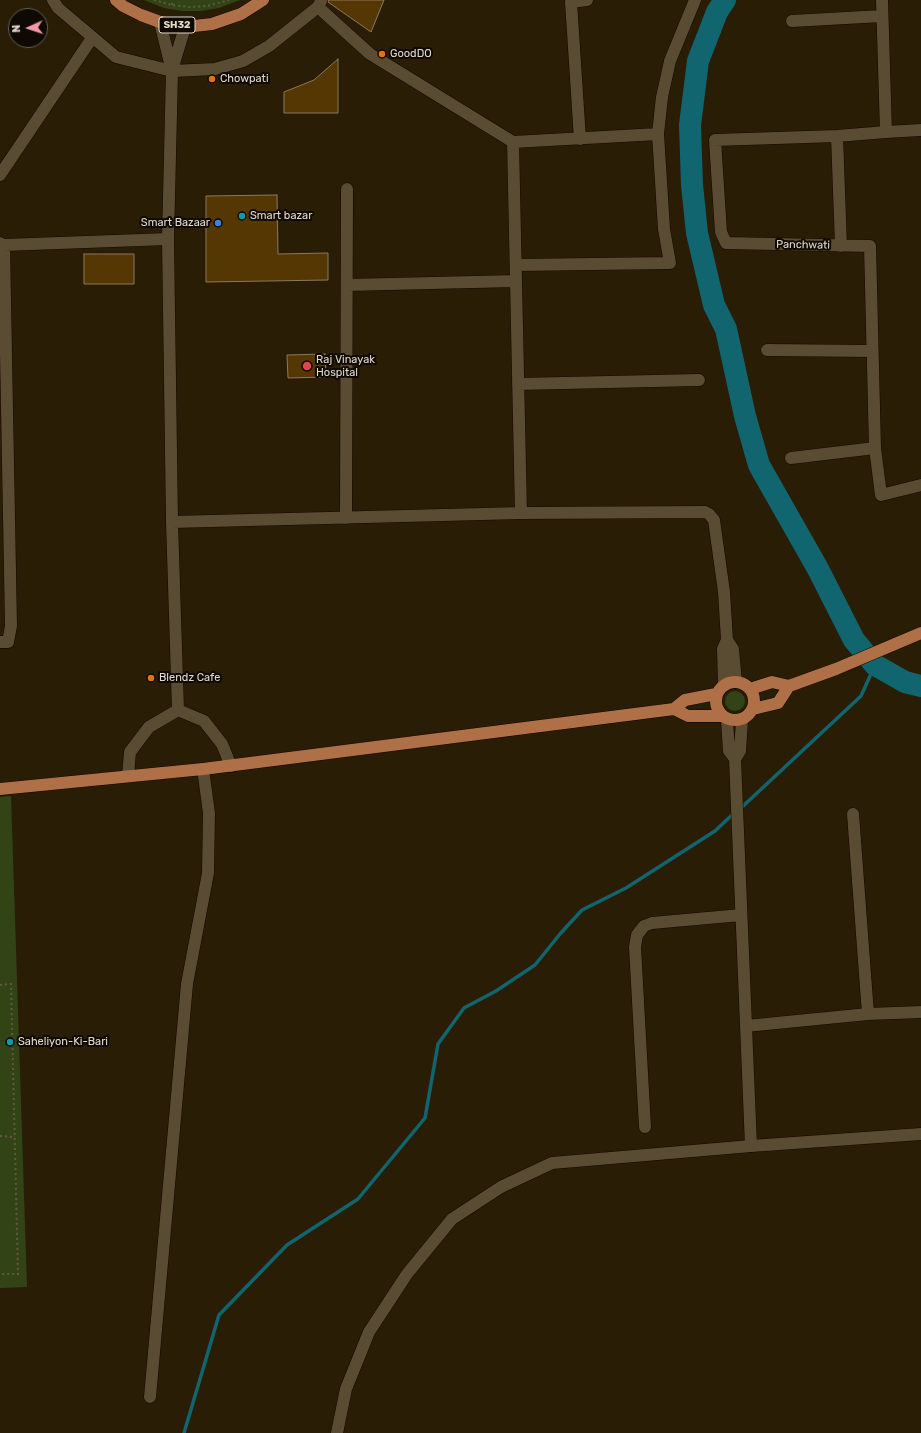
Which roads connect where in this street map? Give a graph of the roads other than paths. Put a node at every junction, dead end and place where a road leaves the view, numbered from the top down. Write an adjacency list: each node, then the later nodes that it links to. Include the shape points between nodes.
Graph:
1 (53, 0): 12 (street, via 58,8)
2 (116, 0): 10 (main road, SH32, via 141,16)
3 (263, 0): 11 (main road, SH32, via 241,14 212,24)
4 (586, 0): 18 (street, via 571,2)
5 (695, 0): 16 (street, via 670,61 662,96)
6 (882, 0): 8 (street)
7 (320, 4): 13 (street, via 269,46 243,61 215,69); 19 (street, via 370,54)
8 (882, 16): 9 (street); 15 (street)
9 (792, 21)
10 (160, 22): 11 (main road, SH32); 13 (street)
11 (185, 27): 13 (street)
12 (92, 38): 13 (street, via 116,58); 20 (street)
13 (172, 71): 22 (street)
14 (921, 130): 15 (street)
15 (886, 132): 17 (street)
16 (658, 134): 18 (street); 25 (street, via 664,229 670,263)
17 (837, 136): 24 (street, Panchwati); 24 (street, Panchwati, via 715,140 721,232 726,243)
18 (580, 139): 19 (street)
19 (513, 142): 25 (street)
20 (0, 174)
21 (347, 189): 27 (street)
22 (168, 239): 23 (street); 37 (street)
23 (2, 244): 39 (street, via 11,626 8,642)
24 (841, 246): 29 (street, via 870,246)
25 (516, 265): 26 (street)
26 (516, 281): 27 (street); 31 (street)
27 (347, 285): 36 (street)
28 (767, 350): 29 (street)
29 (872, 351): 32 (street)
30 (699, 380): 31 (street)
31 (518, 384): 35 (street)
32 (875, 448): 33 (street); 34 (street, via 881,495)
33 (791, 458)
34 (921, 485)
35 (521, 513): 36 (street); 40 (street, via 710,514 714,520 724,592 726,640 723,649)
36 (346, 518): 37 (street)
37 (172, 522): 46 (street)
38 (921, 633): 41 (main road)
39 (0, 642)
40 (730, 683): 42 (main road, via 742,683); 43 (main road)
41 (789, 686): 42 (main road, via 772,682); 45 (main road, via 778,703)
42 (750, 689): 45 (main road, via 754,699)
43 (716, 694): 44 (main road, via 684,700); 47 (main road, via 716,706)
44 (674, 709): 47 (main road, via 688,716); 50 (main road)
45 (752, 709): 48 (main road)
46 (178, 710): 50 (street, via 204,721 222,744); 52 (street, via 149,727 130,752)
47 (725, 718): 48 (main road, via 732,721); 49 (street, via 729,751)
48 (742, 720): 49 (street, via 740,751)
49 (735, 759): 55 (street)
50 (231, 766): 51 (main road)
51 (203, 769): 52 (main road); 62 (street, via 209,813 208,873 187,984)
52 (128, 776): 53 (main road)
53 (0, 788)
54 (853, 814): 57 (street)
55 (741, 915): 58 (street); 59 (street, via 652,923 644,926 637,935 635,947)
56 (921, 1012): 57 (street)
57 (868, 1014): 58 (street)
58 (746, 1026): 61 (street)
59 (645, 1127)
60 (921, 1134): 61 (street)
61 (751, 1146): 63 (street, via 552,1163 501,1187 452,1219 406,1274 369,1332 346,1389)
62 (150, 1397)
63 (337, 1433)

